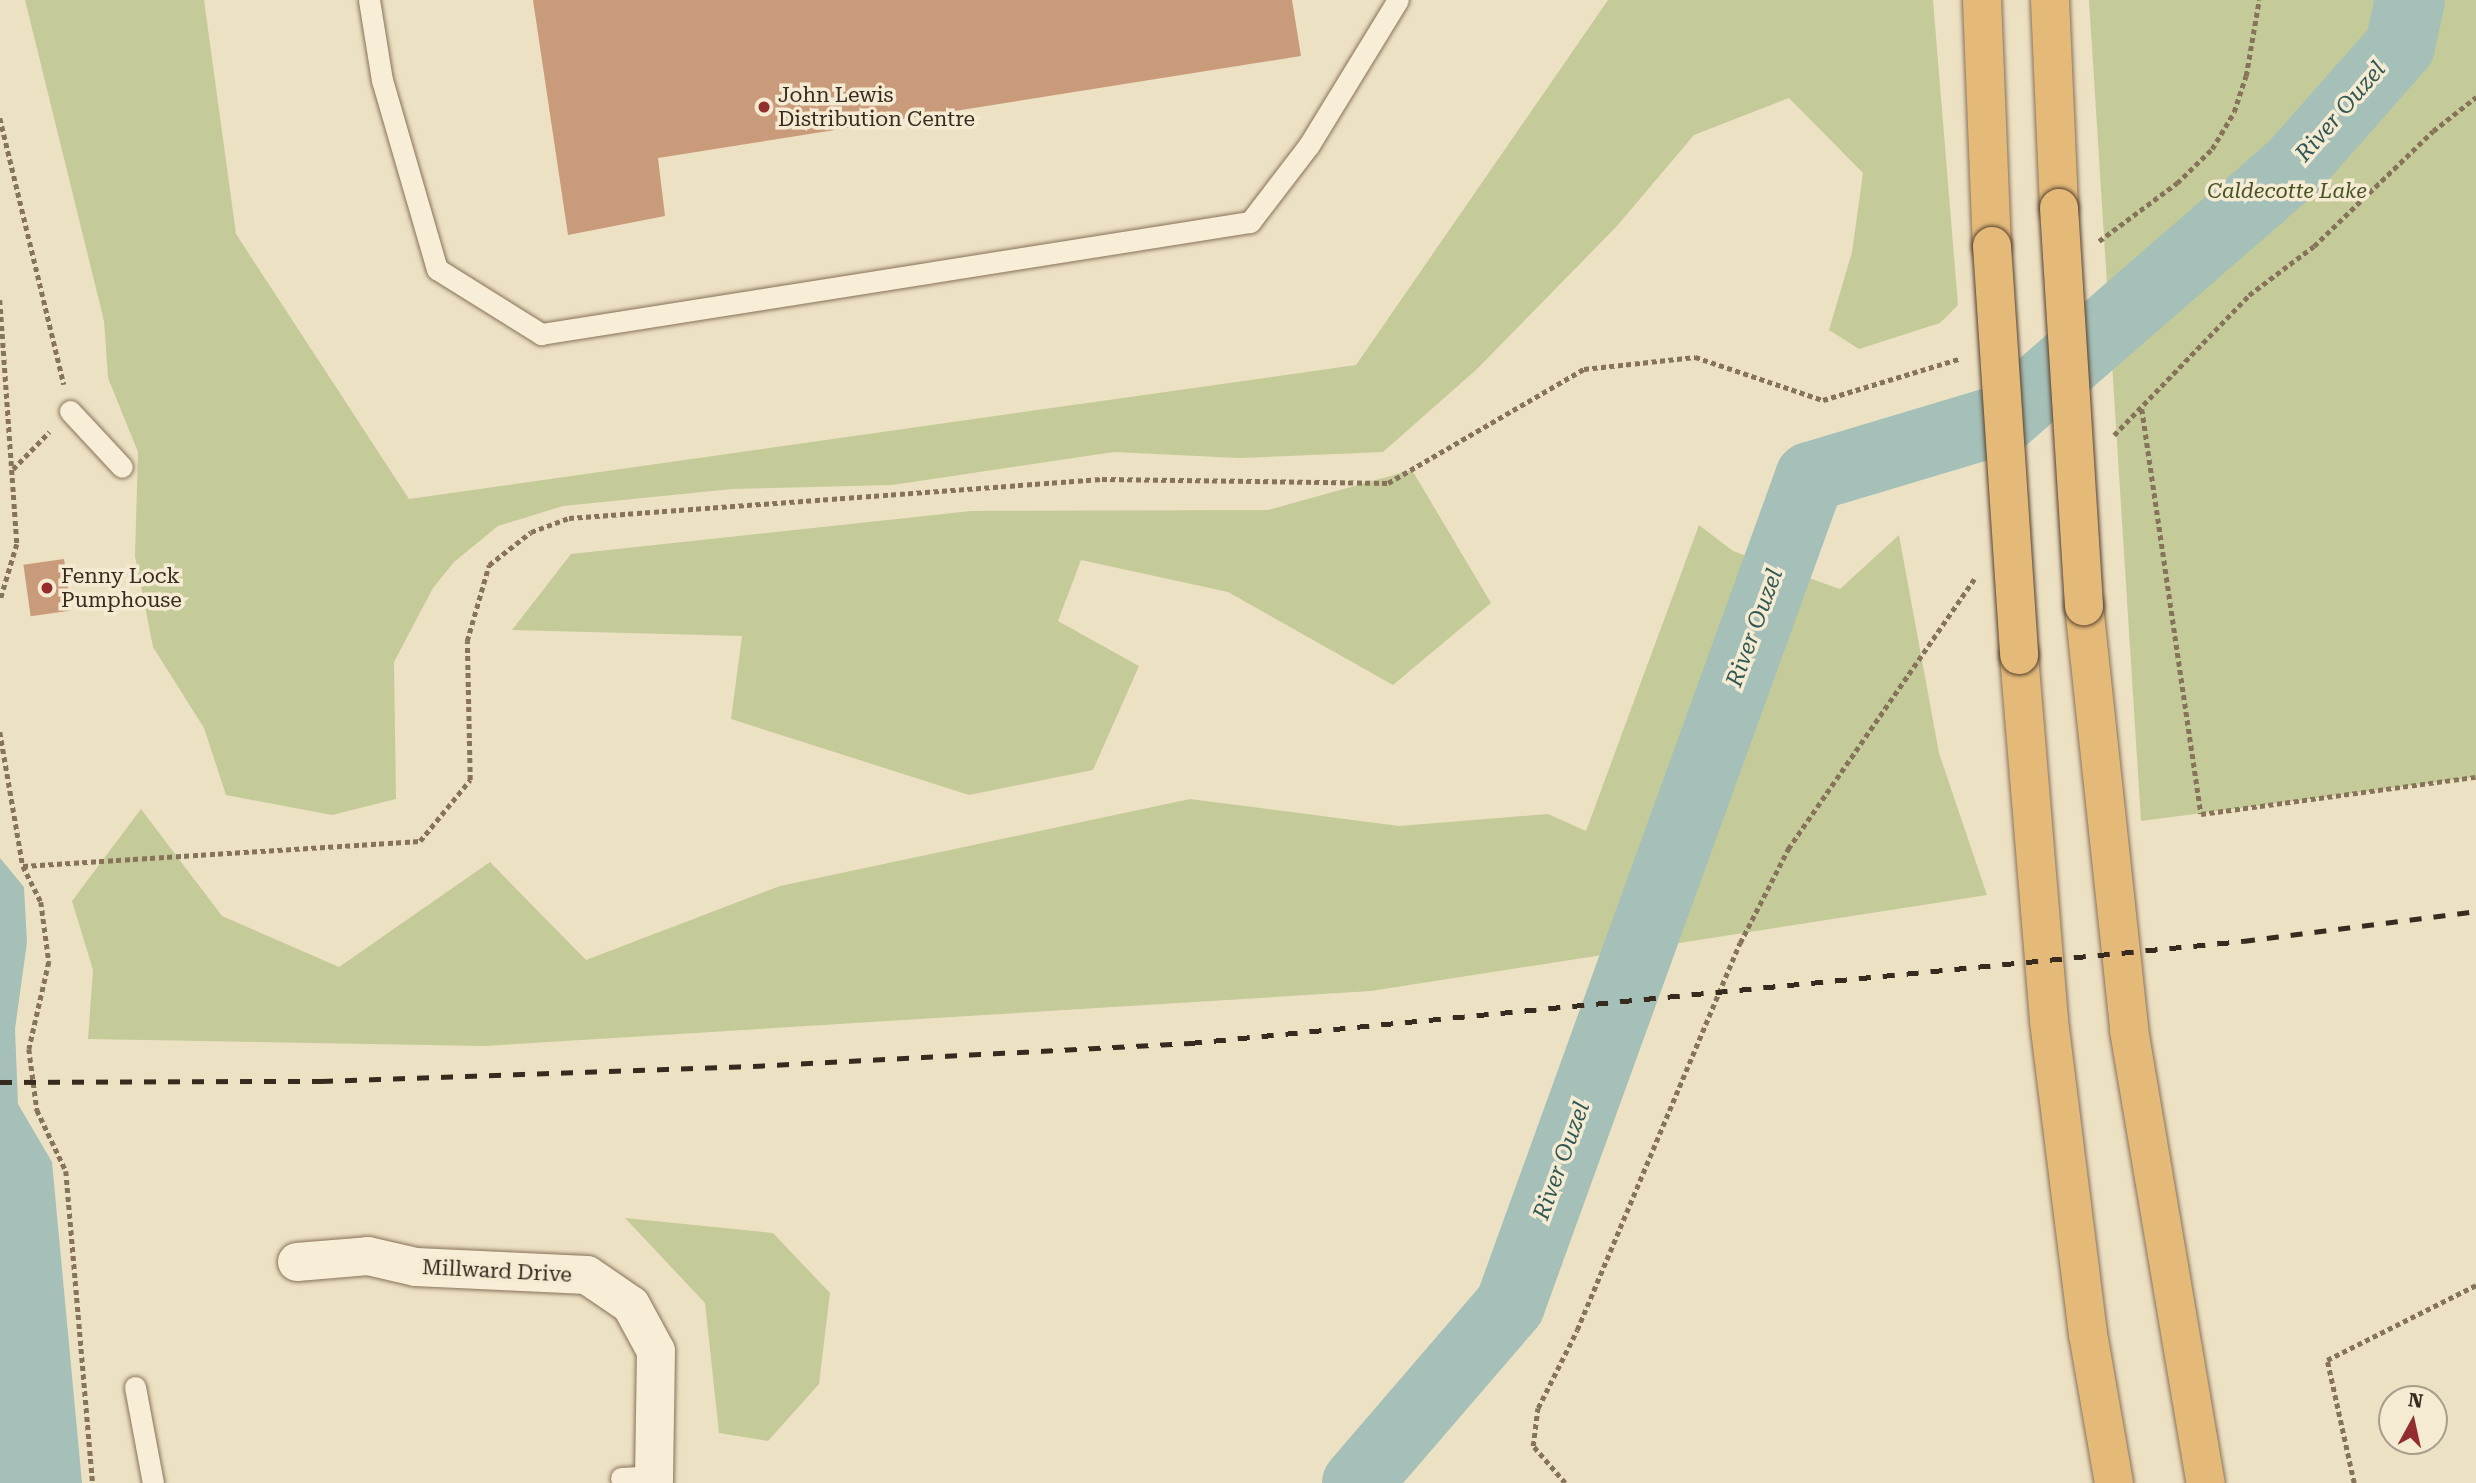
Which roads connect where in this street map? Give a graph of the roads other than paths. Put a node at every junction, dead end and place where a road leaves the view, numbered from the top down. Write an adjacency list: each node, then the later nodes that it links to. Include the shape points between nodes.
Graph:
1 (369, 0): 2 (lane, via 382,80 437,269 541,334 1250,222 1309,145)
2 (1398, 0)
3 (1982, 0): 11 (highway, bridge, via 2019,655 2049,1021 2088,1334)
4 (2050, 0): 12 (highway, bridge, via 2084,606 2129,1030)
5 (70, 411): 6 (lane)
6 (122, 467)
7 (297, 1262): 9 (street, Millward Drive, via 368,1256 416,1267 587,1275 631,1305 656,1351)
8 (135, 1387): 10 (lane)
9 (643, 1479)
10 (153, 1483)
11 (2114, 1483)
12 (2206, 1483)

